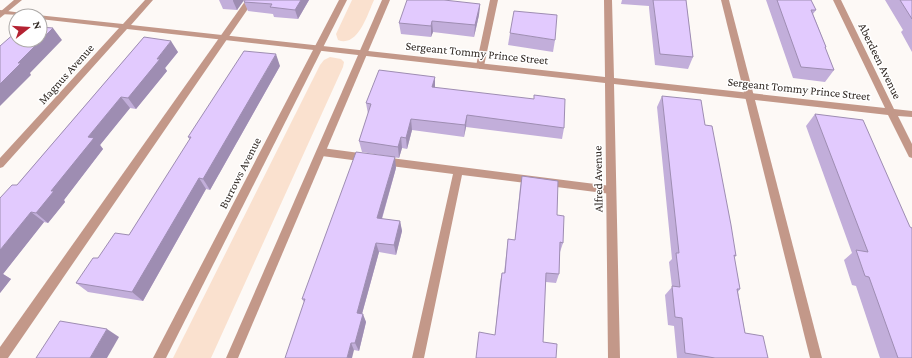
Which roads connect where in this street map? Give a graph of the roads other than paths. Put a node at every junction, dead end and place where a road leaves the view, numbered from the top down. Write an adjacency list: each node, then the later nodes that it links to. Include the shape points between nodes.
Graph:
1 (18, 0): 10 (street)
2 (149, 0): 12 (street, Magnus Avenue)
3 (250, 0): 13 (street)
4 (343, 0): 14 (street, Burrows Avenue)
5 (386, 0): 15 (street)
6 (494, 0): 16 (street)
7 (608, 0): 17 (street, Alfred Avenue)
8 (724, 0): 18 (street)
9 (837, 0): 19 (street, Aberdeen Avenue)
10 (1, 14)
11 (48, 18): 12 (street, Sergeant Tommy Prince Street)
12 (125, 26): 13 (street, Sergeant Tommy Prince Street); 23 (street, Magnus Avenue)
13 (224, 37): 14 (street, Sergeant Tommy Prince Street); 26 (street)
14 (319, 48): 15 (street, Sergeant Tommy Prince Street); 27 (street, Burrows Avenue)
15 (364, 53): 16 (street, Sergeant Tommy Prince Street); 21 (street)
16 (480, 66): 17 (street, Sergeant Tommy Prince Street)
17 (609, 80): 18 (street, Sergeant Tommy Prince Street); 25 (street, Alfred Avenue)
18 (749, 96): 19 (street, Sergeant Tommy Prince Street); 31 (street)
19 (891, 111): 20 (street, Sergeant Tommy Prince Street); 22 (street, Aberdeen Avenue)
20 (912, 114)
21 (322, 152): 24 (street); 28 (street)
22 (912, 154)
23 (0, 164)
24 (458, 172): 25 (street); 29 (street)
25 (611, 190): 30 (street, Alfred Avenue)
26 (0, 358)
27 (159, 358)
28 (232, 358)
29 (418, 358)
30 (614, 358)
31 (816, 358)

